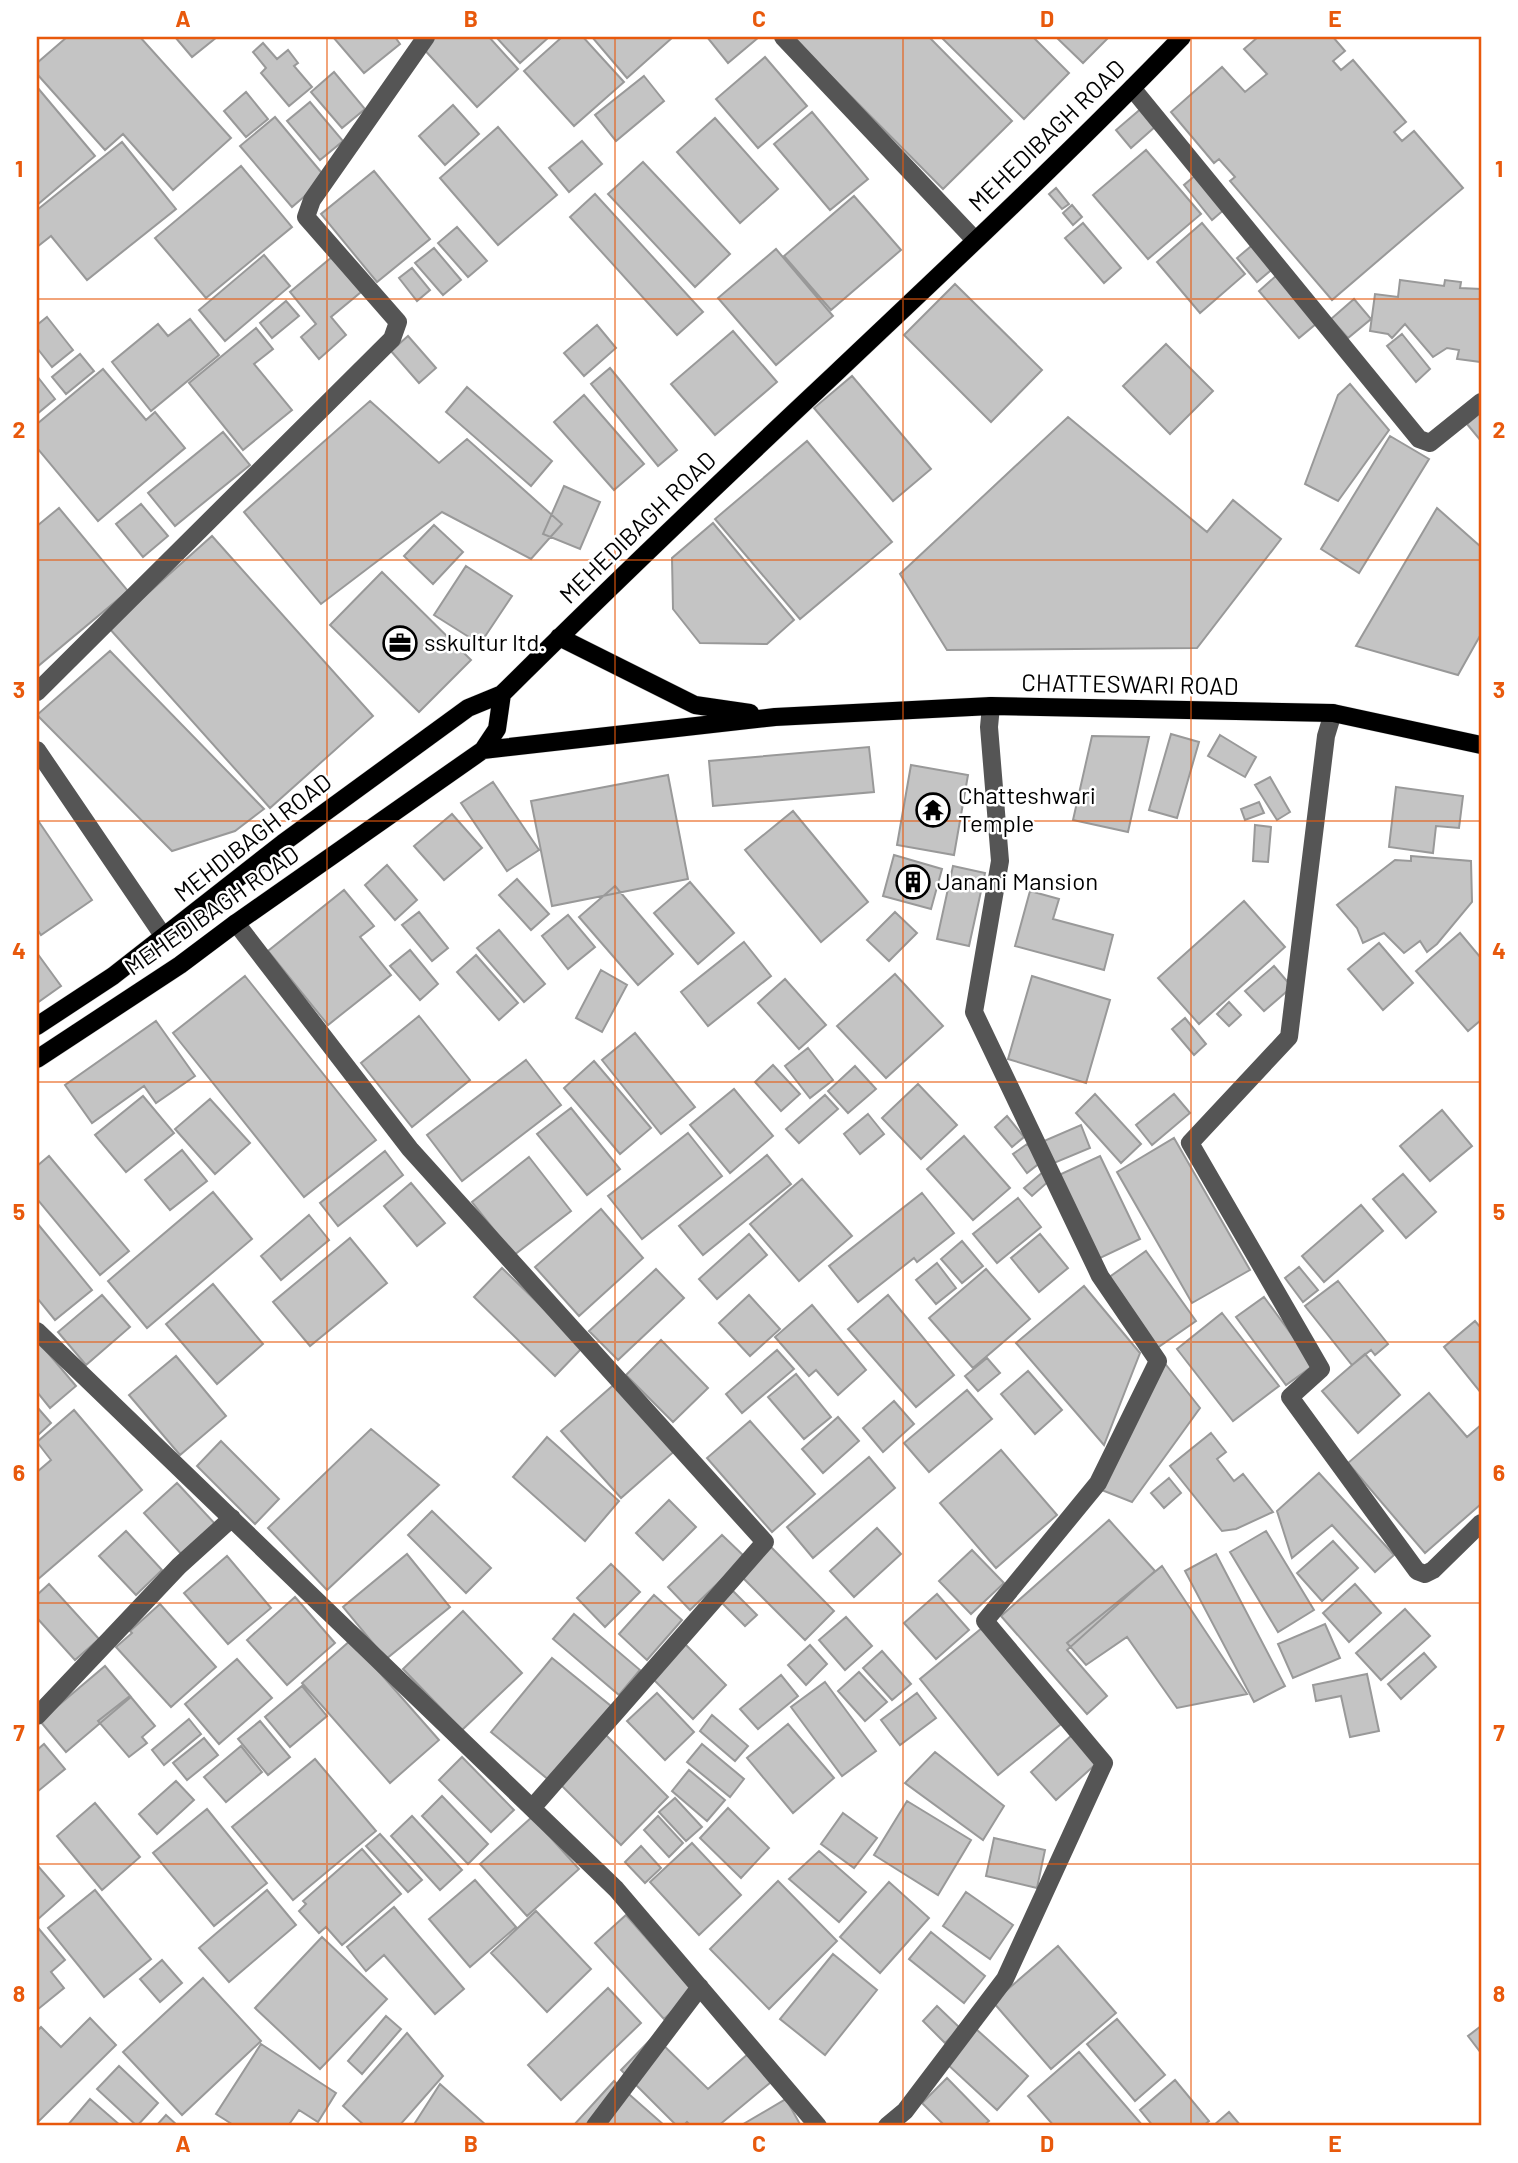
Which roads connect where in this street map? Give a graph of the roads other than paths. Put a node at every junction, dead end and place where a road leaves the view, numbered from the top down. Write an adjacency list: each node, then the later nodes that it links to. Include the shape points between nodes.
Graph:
1 (426, 37): 8 (street, via 312,200 306,217 398,322 393,339)
2 (783, 37): 5 (street)
3 (1182, 37): 4 (main road, MEHEDIBAGH ROAD)
4 (1132, 88): 5 (main road, MEHEDIBAGH ROAD); 6 (street, via 1419,439 1430,443)
5 (975, 240): 7 (main road, MEHEDIBAGH ROAD)
6 (1481, 402)
7 (559, 637): 9 (main road, MEHEDIBAGH ROAD); 12 (main road, CHATTESWARI ROAD, via 695,705)
8 (37, 692)
9 (502, 694): 15 (main road, MEHEDIBAGH ROAD, via 497,729); 17 (main road, MEHDIBAGH ROAD, via 468,708)
10 (991, 706): 11 (main road, CHATTESWARI ROAD); 12 (main road, CHATTESWARI ROAD); 28 (street, via 1000,861 974,1012 1100,1276 1158,1361 1098,1483 985,1621 1104,1763 1005,1979 905,2111)
11 (1333, 713): 13 (main road, CHATTESWARI ROAD); 22 (street, via 1326,736 1289,1037 1190,1143 1321,1369 1290,1397 1417,1571 1433,1570)
12 (775, 717): 15 (main road, CHATTESWARI ROAD)
13 (1481, 746)
14 (37, 750): 17 (street)
15 (483, 750): 16 (main road, MEHEDIBAGH ROAD)
16 (236, 923): 19 (main road, MEHEDIBAGH ROAD); 24 (street, via 410,1149 765,1542)
17 (164, 937): 18 (main road, MEHDIBAGH ROAD)
18 (37, 1026)
19 (37, 1059)
20 (37, 1331): 21 (street)
21 (232, 1518): 23 (street, via 179,1566); 24 (street)
22 (1481, 1523)
23 (37, 1716)
24 (532, 1808): 25 (street, via 617,1889)
25 (700, 1987): 26 (street); 27 (street)
26 (596, 2126)
27 (818, 2126)
28 (887, 2126)

